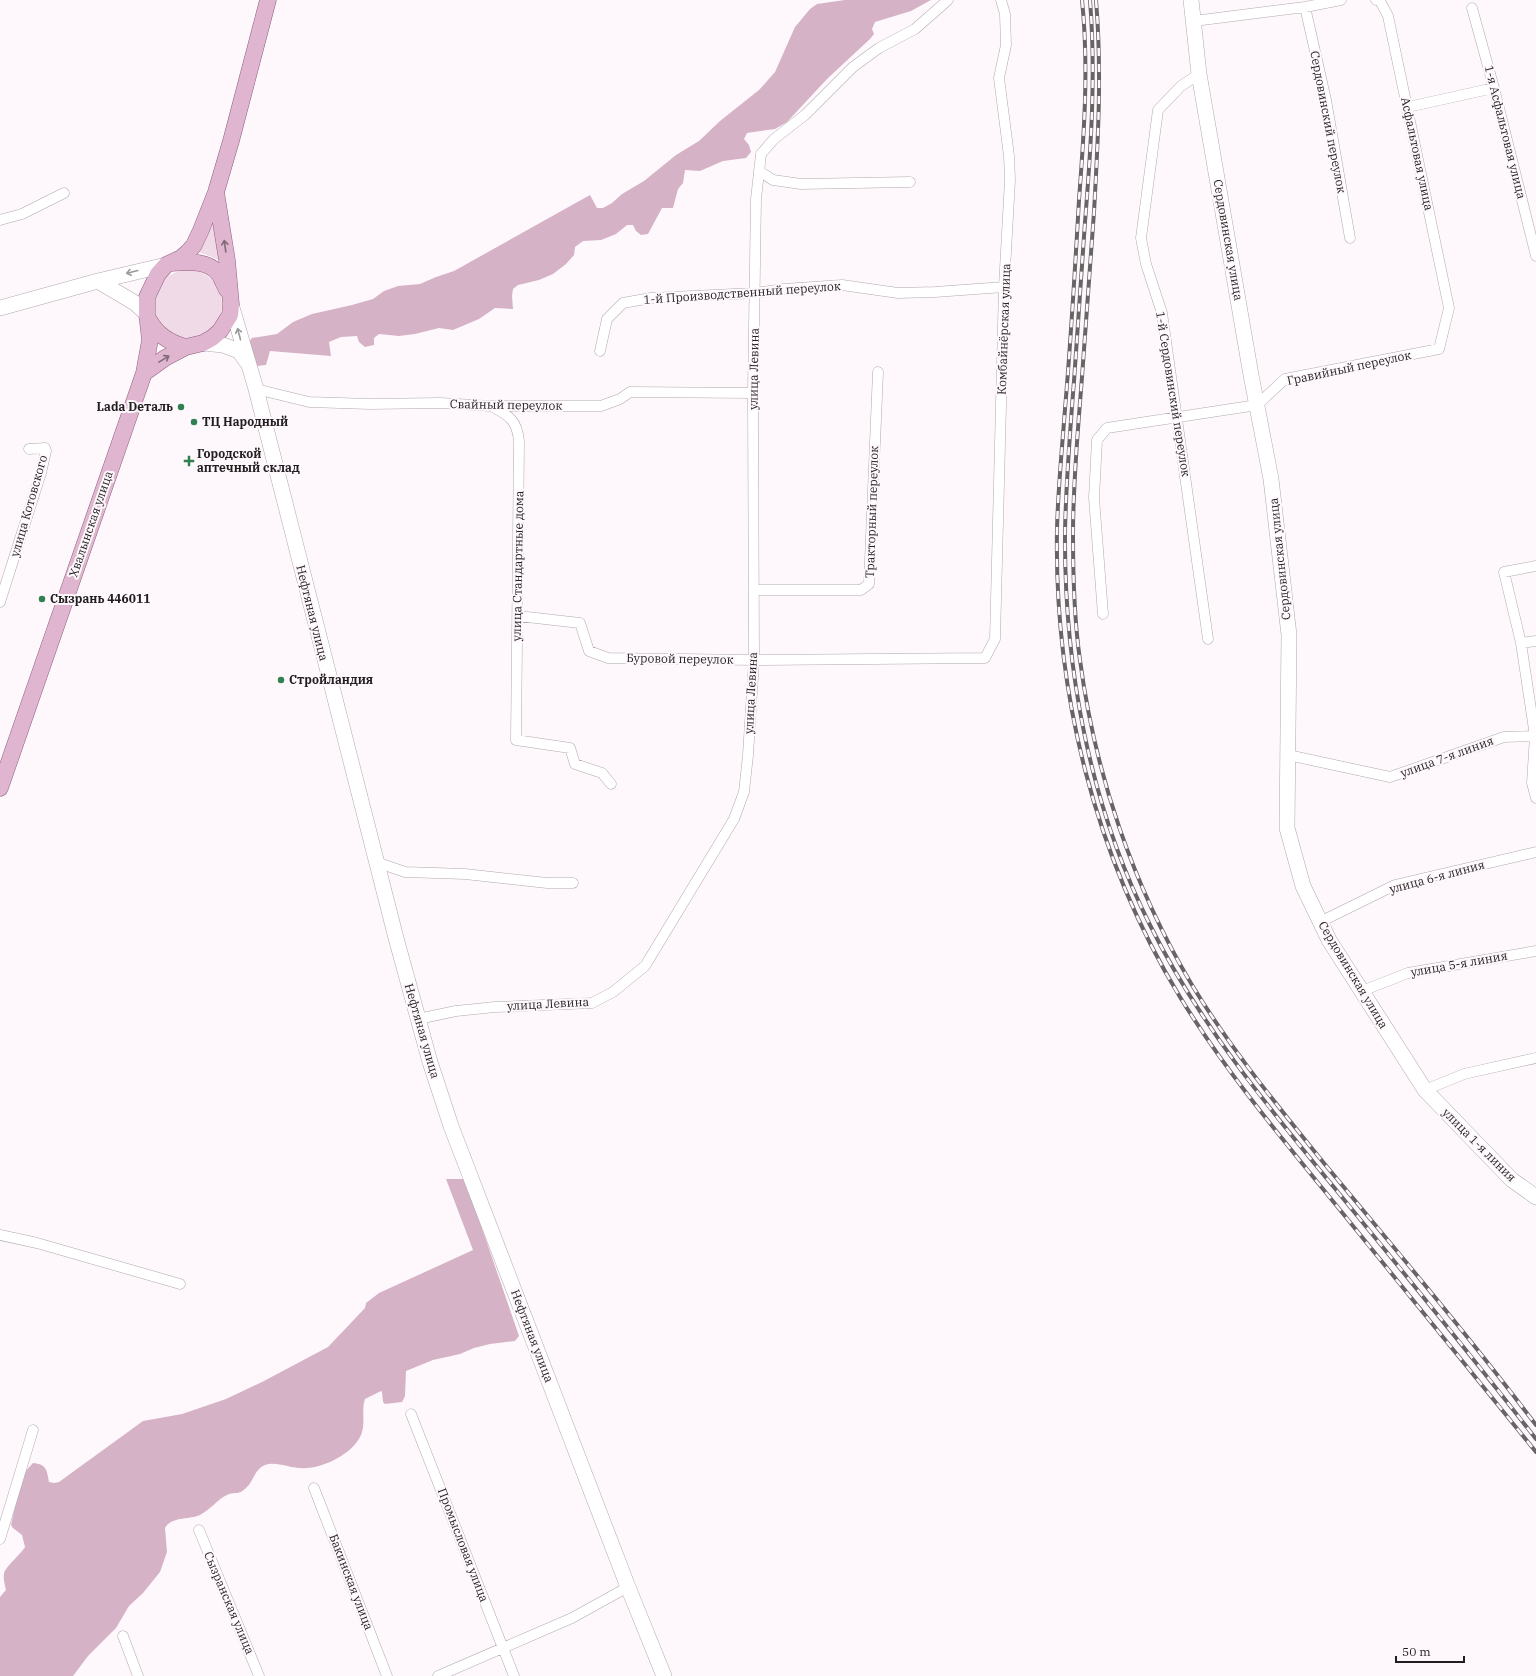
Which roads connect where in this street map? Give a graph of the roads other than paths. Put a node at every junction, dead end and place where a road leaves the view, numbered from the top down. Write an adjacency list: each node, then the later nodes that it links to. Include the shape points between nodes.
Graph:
1 (268, 0): 15 (main road)
2 (948, 0): 13 (street, улица Левина, via 915,29 879,48 853,67 761,154)
3 (1001, 0): 22 (street, Комбайнёрская улица, via 1005,14 1006,45 999,78 1010,156)
4 (1191, 0): 9 (street, Сердовинская улица)
5 (1341, 0): 7 (street)
6 (1378, 1): 12 (street, Асфальтовая улица, via 1388,16)
7 (1306, 7): 9 (street); 18 (street, Сердовинский переулок, via 1326,100)
8 (1472, 8): 11 (street, 1-я Асфальтовая улица)
9 (1194, 22): 10 (street, Сердовинская улица)
10 (1199, 74): 36 (street, Сердовинская улица); 38 (street, 1-й Сердовинский переулок, via 1181,86 1158,110 1141,238 1146,264 1162,313)
11 (1494, 88): 12 (street); 19 (street, 1-я Асфальтовая улица)
12 (1408, 107): 26 (street, Асфальтовая улица)
13 (759, 171): 14 (street, via 773,180 801,184); 23 (street, улица Левина, via 756,199)
14 (910, 182)
15 (216, 192): 20 (main road, via 194,245 181,258); 24 (main road, one-way to 15, via 227,260)
16 (64, 193): 17 (street, via 22,214)
17 (0, 220)
18 (1350, 238)
19 (1536, 256)
20 (168, 264): 21 (street, one-way to 21); 24 (main road, via 192,262 207,265 218,273); 27 (main road, via 152,285 147,297)
21 (98, 281): 25 (street); 27 (street, via 135,303)
22 (1004, 287): 23 (street, 1-й Производственный переулок, via 898,293 842,286); 48 (street, Комбайнёрская улица, via 995,639)
23 (755, 293): 30 (street, 1-й Производственный переулок, via 651,298 623,303 607,319); 35 (street, улица Левина)
24 (230, 299): 28 (main road, via 230,315 226,324); 31 (street, Нефтяная улица, one-way to 24)
25 (0, 308)
26 (1449, 308): 36 (street, Гравийный переулок, via 1439,349 1285,379)
27 (148, 317): 29 (main road, via 152,328 162,337); 33 (main road, Хвалынская улица, via 150,340)
28 (203, 343): 29 (main road); 31 (street, via 223,345 239,351)
29 (186, 348): 33 (main road, one-way to 29, via 165,358)
30 (600, 351)
31 (248, 364): 34 (street, Нефтяная улица)
32 (878, 372): 41 (street, Тракторный переулок, via 869,584 861,590)
33 (144, 373): 53 (main road, Хвалынская улица)
34 (256, 388): 37 (street, Свайный переулок, via 309,402); 56 (street, Нефтяная улица)
35 (753, 393): 37 (street, Свайный переулок, via 630,392 601,406); 41 (street, улица Левина)
36 (1257, 404): 38 (street); 51 (street, Сердовинская улица, via 1271,479 1289,635)
37 (491, 406): 44 (street, улица Стандартные дома, via 508,415 518,431 520,441)
38 (1177, 417): 43 (street, via 1107,428 1097,440 1094,498); 45 (street, 1-й Сердовинский переулок)
39 (29, 449): 42 (street, улица Котовского, via 45,448 46,451)
40 (1536, 566): 47 (street, via 1504,572)
41 (754, 590): 49 (street, улица Левина)
42 (0, 602)
43 (1103, 614)
44 (518, 616): 49 (street, Буровой переулок, via 580,623 589,651 608,658); 52 (street, улица Стандартные дома, via 516,740 570,748 576,764 602,773)
45 (1208, 639)
46 (1536, 641): 47 (street)
47 (1521, 643): 50 (street)
48 (985, 658): 49 (street, Буровой переулок)
49 (754, 660): 61 (street, улица Левина, via 744,792 734,819 645,966 613,992 592,1003 496,1007 456,1011)
50 (1535, 736): 51 (street, улица 7-я линия, via 1504,736 1390,777); 54 (street, via 1532,783)
51 (1288, 755): 58 (street, Сердовинская улица, via 1287,828 1304,886)
52 (611, 784)
53 (0, 788)
54 (1536, 798)
55 (1536, 852): 58 (street, улица 6-я линия, via 1395,885)
56 (376, 862): 57 (street, via 405,872); 61 (street, Нефтяная улица)
57 (573, 883)
58 (1320, 922): 60 (street, Сердовинская улица)
59 (1536, 950): 60 (street, улица 5-я линия, via 1408,973)
60 (1362, 991): 63 (street, Сердовинская улица)
61 (418, 1019): 72 (street, Нефтяная улица, via 451,1126)
62 (1536, 1058): 63 (street, via 1464,1074)
63 (1425, 1090): 64 (street, улица 1-я линия, via 1512,1180)
64 (1536, 1197)
65 (0, 1235): 66 (street)
66 (180, 1284)
67 (411, 1414): 74 (street, Промысловая улица)
68 (34, 1430): 71 (street)
69 (314, 1488): 77 (street, Бакинская улица)
70 (199, 1530): 76 (street, Сызранская улица)
71 (0, 1539)
72 (628, 1587): 74 (street, via 572,1618); 80 (street, Нефтяная улица)
73 (123, 1636): 75 (street)
74 (503, 1648): 78 (street); 79 (street, Промысловая улица)
75 (138, 1676)
76 (259, 1676)
77 (387, 1676)
78 (438, 1676)
79 (514, 1676)
80 (664, 1676)

